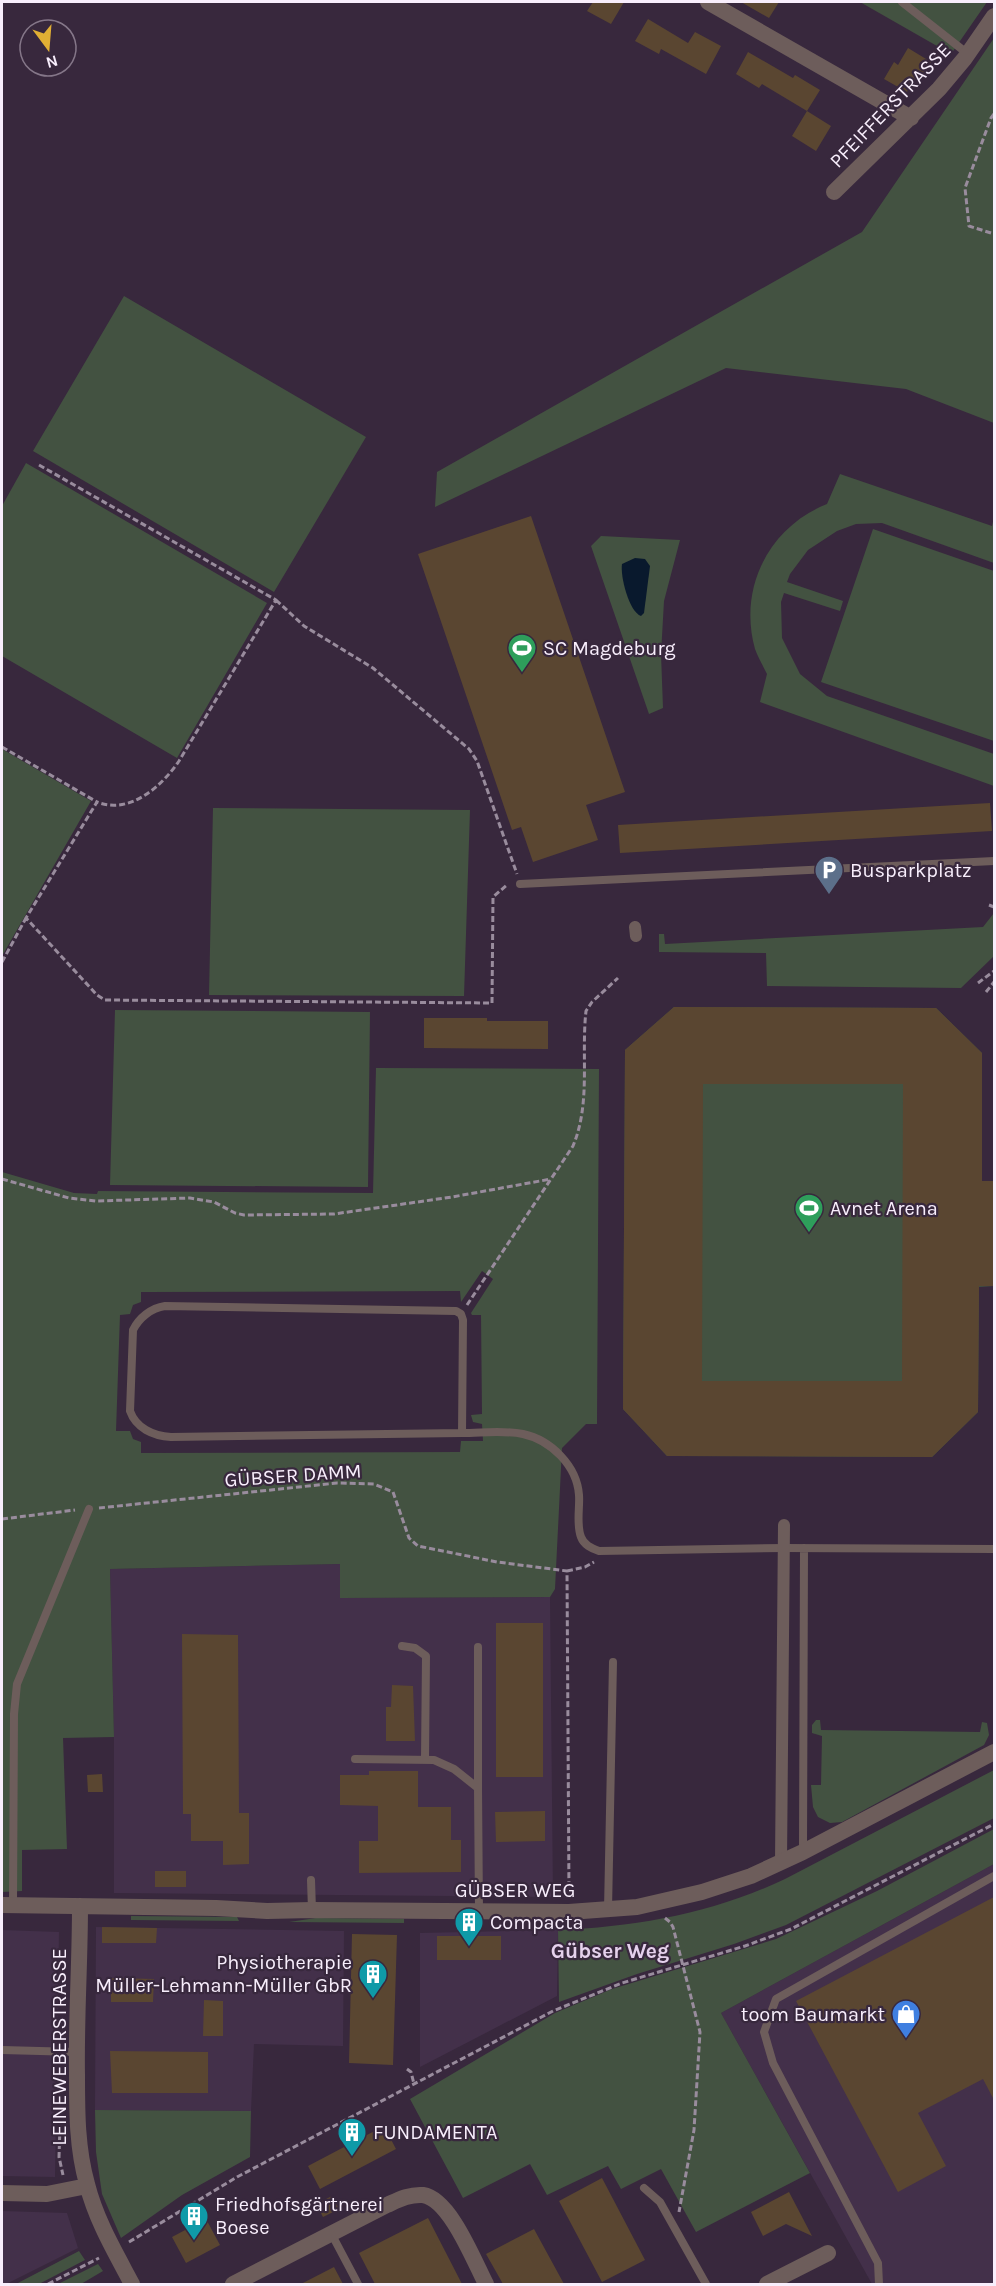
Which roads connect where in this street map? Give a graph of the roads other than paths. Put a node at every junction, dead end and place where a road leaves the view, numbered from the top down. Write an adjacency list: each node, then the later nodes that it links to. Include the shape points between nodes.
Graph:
1 (708, 2): 5 (street)
2 (902, 2): 4 (lane)
3 (994, 16): 4 (street, PFEIFFERSTRASSE)
4 (968, 54): 5 (street, PFEIFFERSTRASSE)
5 (910, 118): 6 (street, PFEIFFERSTRASSE)
6 (834, 192)
7 (994, 861): 8 (lane)
8 (520, 884)
9 (462, 1433): 9 (lane, via 166,1437 149,1432 139,1425 130,1408 133,1330 157,1308 450,1310 461,1314 463,1320); 12 (lane, via 523,1434 556,1452 577,1482 581,1539 588,1546 607,1552)
10 (89, 1509): 26 (lane, via 17,1684)
11 (784, 1525): 12 (street)
12 (784, 1548): 13 (lane); 23 (street)
13 (804, 1548): 14 (lane); 22 (lane)
14 (994, 1549)
15 (402, 1646): 20 (lane, via 415,1648 426,1656)
16 (478, 1647): 21 (lane)
17 (613, 1662): 29 (lane)
18 (994, 1752): 22 (street, GÜBSER WEG)
19 (355, 1759): 20 (lane)
20 (425, 1759): 21 (lane, via 454,1769)
21 (478, 1788): 30 (lane)
22 (803, 1852): 23 (street, GÜBSER WEG)
23 (781, 1863): 29 (street, GÜBSER WEG, via 727,1884 660,1902)
24 (994, 1876): 44 (lane, via 776,1999 764,2032 773,2063 878,2263)
25 (311, 1880): 28 (lane)
26 (8, 1905): 27 (street, GÜBSER WEG)
27 (80, 1906): 28 (street, GÜBSER WEG); 32 (street, LEINEWEBERSTRASSE)
28 (312, 1910): 30 (street, GÜBSER WEG)
29 (608, 1910): 30 (street, GÜBSER WEG)
30 (479, 1911)
31 (2, 2050): 32 (lane)
32 (77, 2052): 33 (street, LEINEWEBERSTRASSE, via 78,2136)
33 (87, 2186): 35 (street, via 47,2194); 39 (street, LEINEWEBERSTRASSE)
34 (644, 2188): 42 (lane, via 660,2202)
35 (2, 2193)
36 (331, 2234): 38 (street); 40 (lane); 41 (street, via 404,2197 431,2198 453,2222)
37 (828, 2253): 43 (street)
38 (239, 2283)
39 (132, 2284)
40 (358, 2284)
41 (486, 2284)
42 (706, 2284)
43 (767, 2284)
44 (879, 2284)

